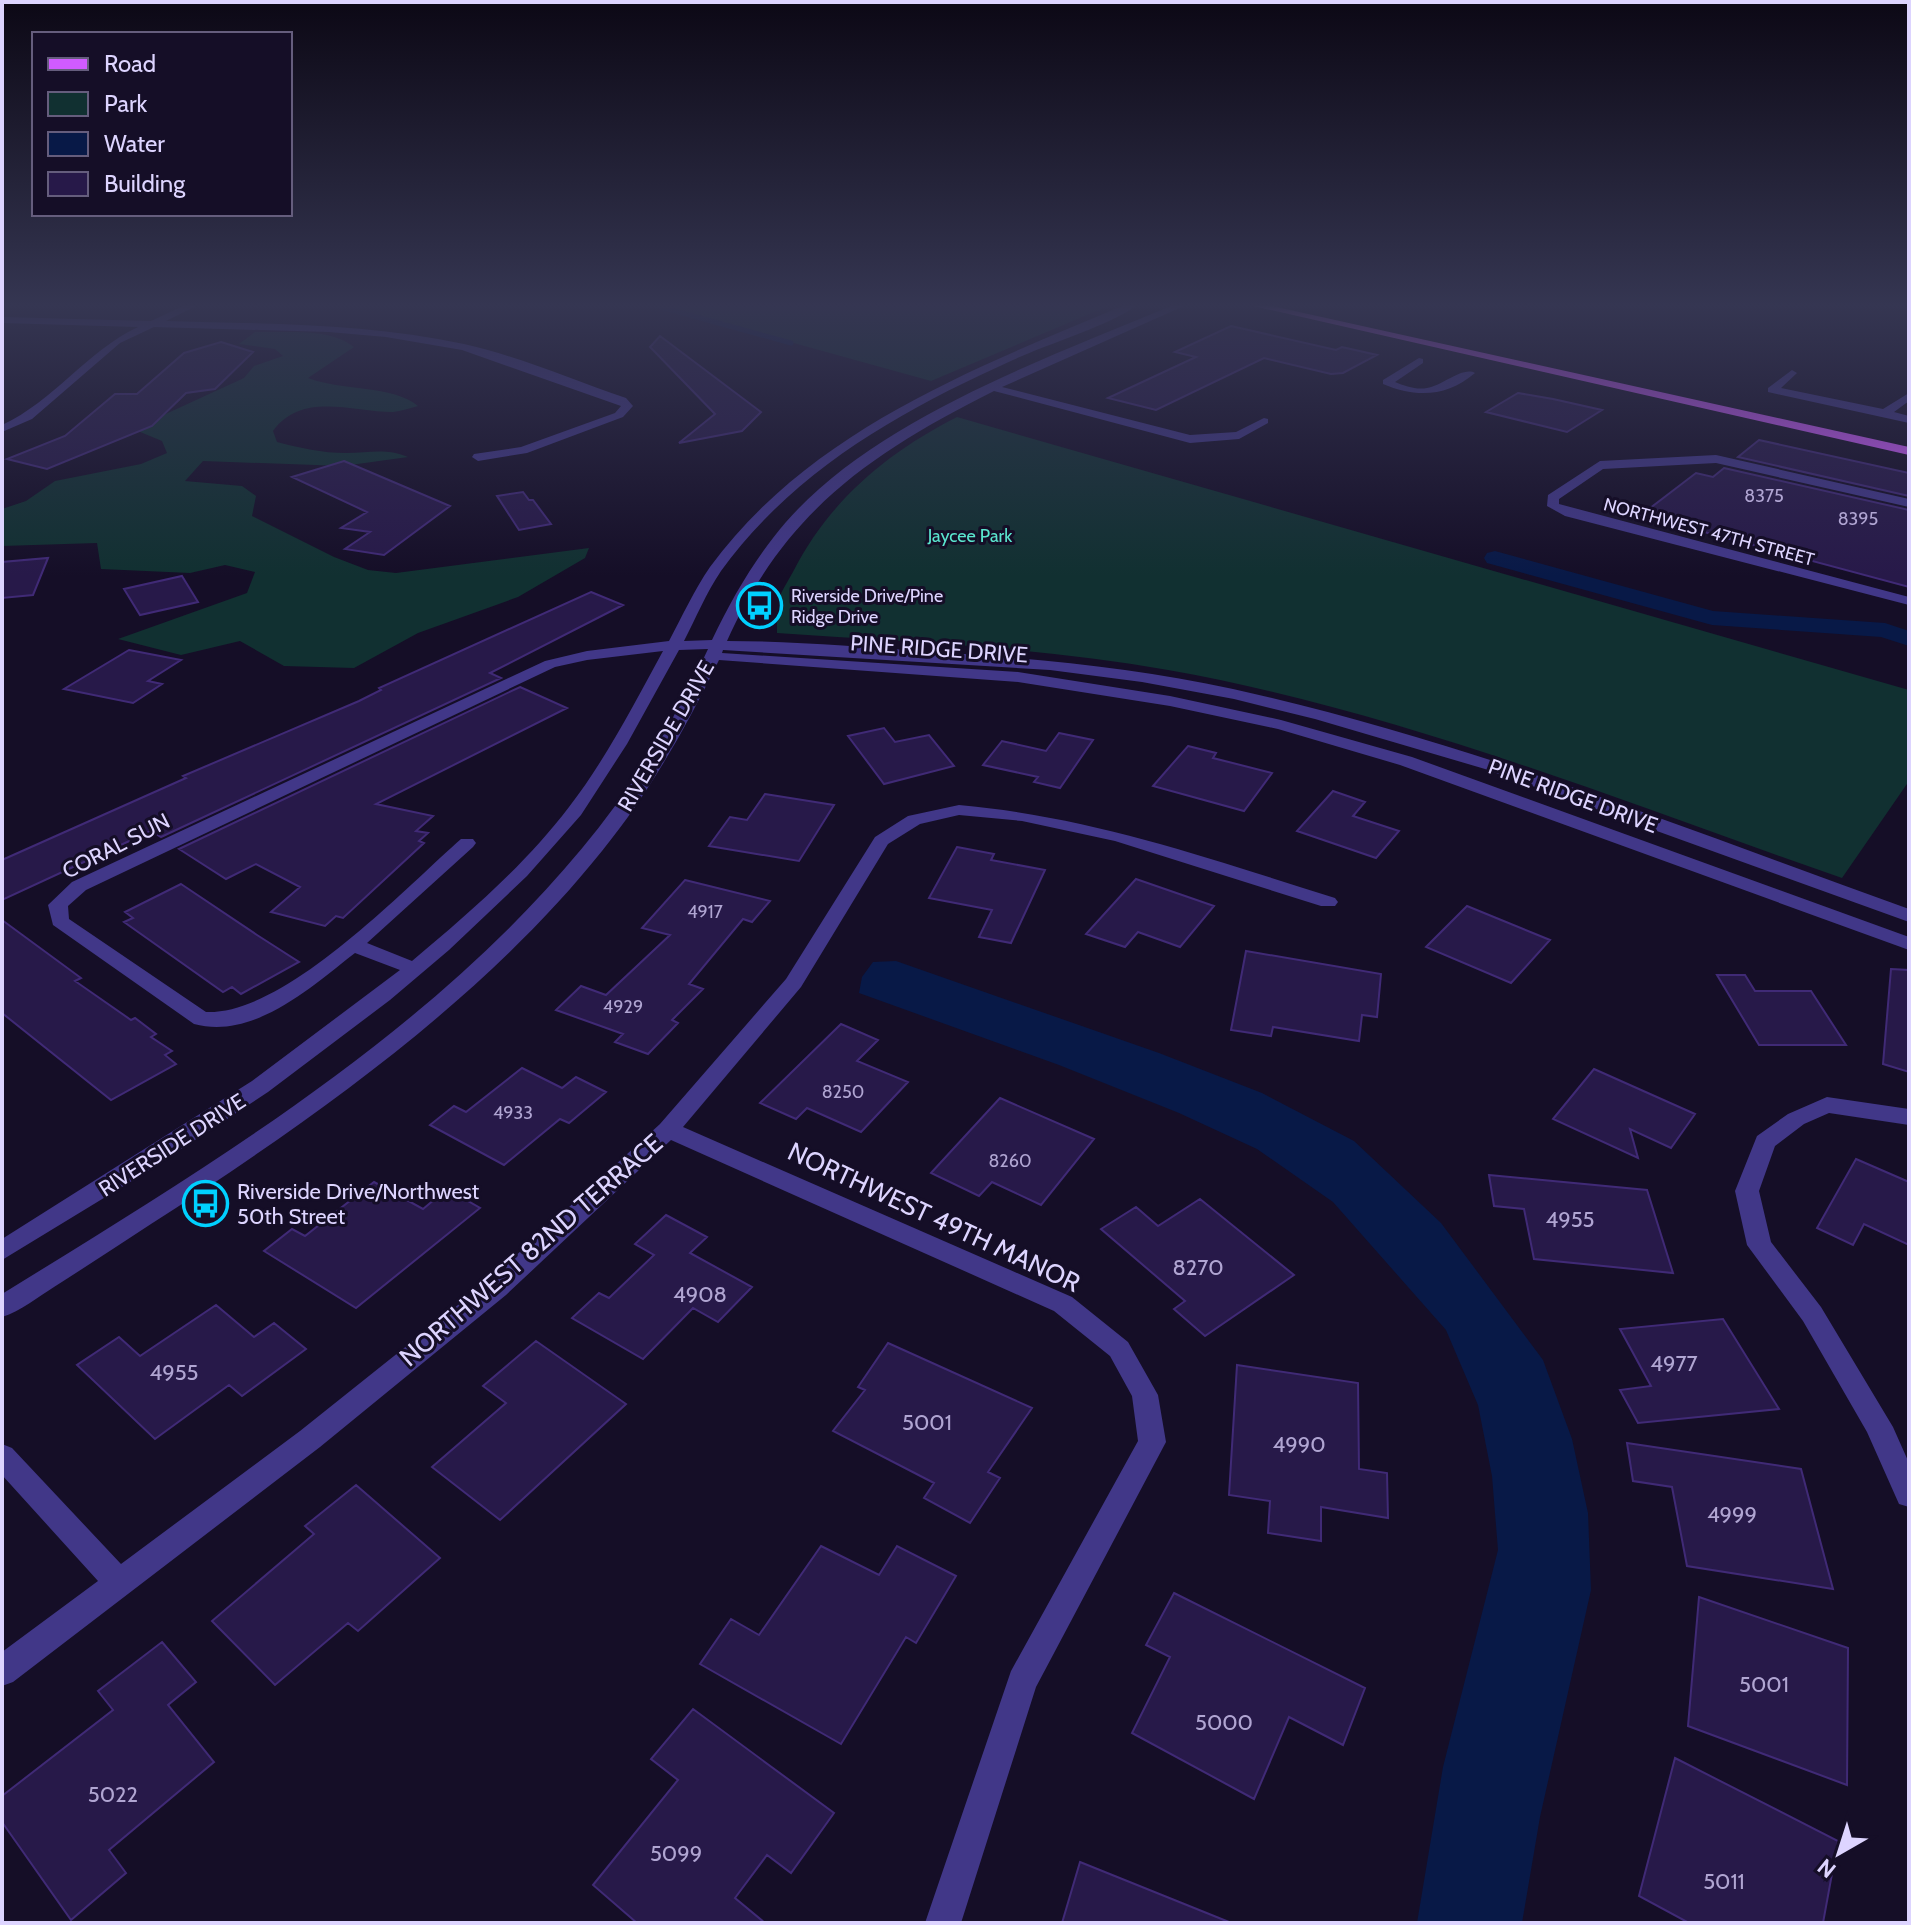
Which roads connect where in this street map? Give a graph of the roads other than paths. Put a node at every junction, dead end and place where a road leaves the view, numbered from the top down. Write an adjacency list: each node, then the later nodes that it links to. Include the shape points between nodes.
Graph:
1 (53, 396): 13 (street)
2 (610, 396): 16 (street, via 627,406 619,415 523,450)
3 (925, 396): 19 (street, RIVERSIDE DRIVE, via 818,462 771,503 715,572)
4 (979, 396): 20 (street, RIVERSIDE DRIVE, via 911,430 853,468 807,511 754,574)
5 (1024, 396): 12 (street, via 1190,439 1239,435)
6 (1661, 396): 15 (main road)
7 (1722, 396): 14 (main road)
8 (1801, 396): 10 (street)
9 (1908, 396): 10 (street)
10 (1885, 413): 11 (street)
11 (1909, 420)
12 (1264, 421)
13 (2, 429)
14 (1909, 437)
15 (1909, 451)
16 (478, 457)
17 (1909, 503): 18 (street, NORTHWEST 47TH STREET, via 1716,459 1600,465 1553,498 1553,506 1570,513)
18 (1909, 601)
19 (672, 648): 20 (street, PINE RIDGE DRIVE); 25 (street, CORAL SUN, via 617,650 550,664 79,886 58,905 60,921 201,1019 230,1020 257,1011); 26 (street, RIVERSIDE DRIVE, via 583,801 500,893)
20 (715, 651): 23 (street, PINE RIDGE DRIVE, via 1059,664 1234,694 1416,741); 24 (street, PINE RIDGE DRIVE, via 1018,677 1281,725 1406,761); 30 (street, RIVERSIDE DRIVE, via 620,817 576,871 490,959 286,1123)
21 (467, 843): 25 (street, CORAL SUN)
22 (1328, 902): 28 (street, NORTHWEST 82ND TERRACE, via 1119,836 1022,816 959,810 914,820 881,841 794,983)
23 (1909, 916)
24 (1909, 944)
25 (353, 945): 26 (street)
26 (415, 969): 29 (street, RIVERSIDE DRIVE, via 265,1085)
27 (1909, 1117): 32 (street, via 1827,1105 1796,1119 1765,1142 1747,1191 1759,1245 1812,1314 1879,1427)
28 (668, 1130): 33 (street, NORTHWEST 82ND TERRACE, via 497,1288); 35 (street, NORTHWEST 49TH MANOR, via 1063,1304 1119,1349 1145,1395 1152,1442 1022,1682)
29 (2, 1251)
30 (2, 1307)
31 (2, 1456): 33 (street)
32 (1909, 1495)
33 (119, 1583): 34 (street, NORTHWEST 82ND TERRACE)
34 (2, 1671)
35 (943, 1923)

